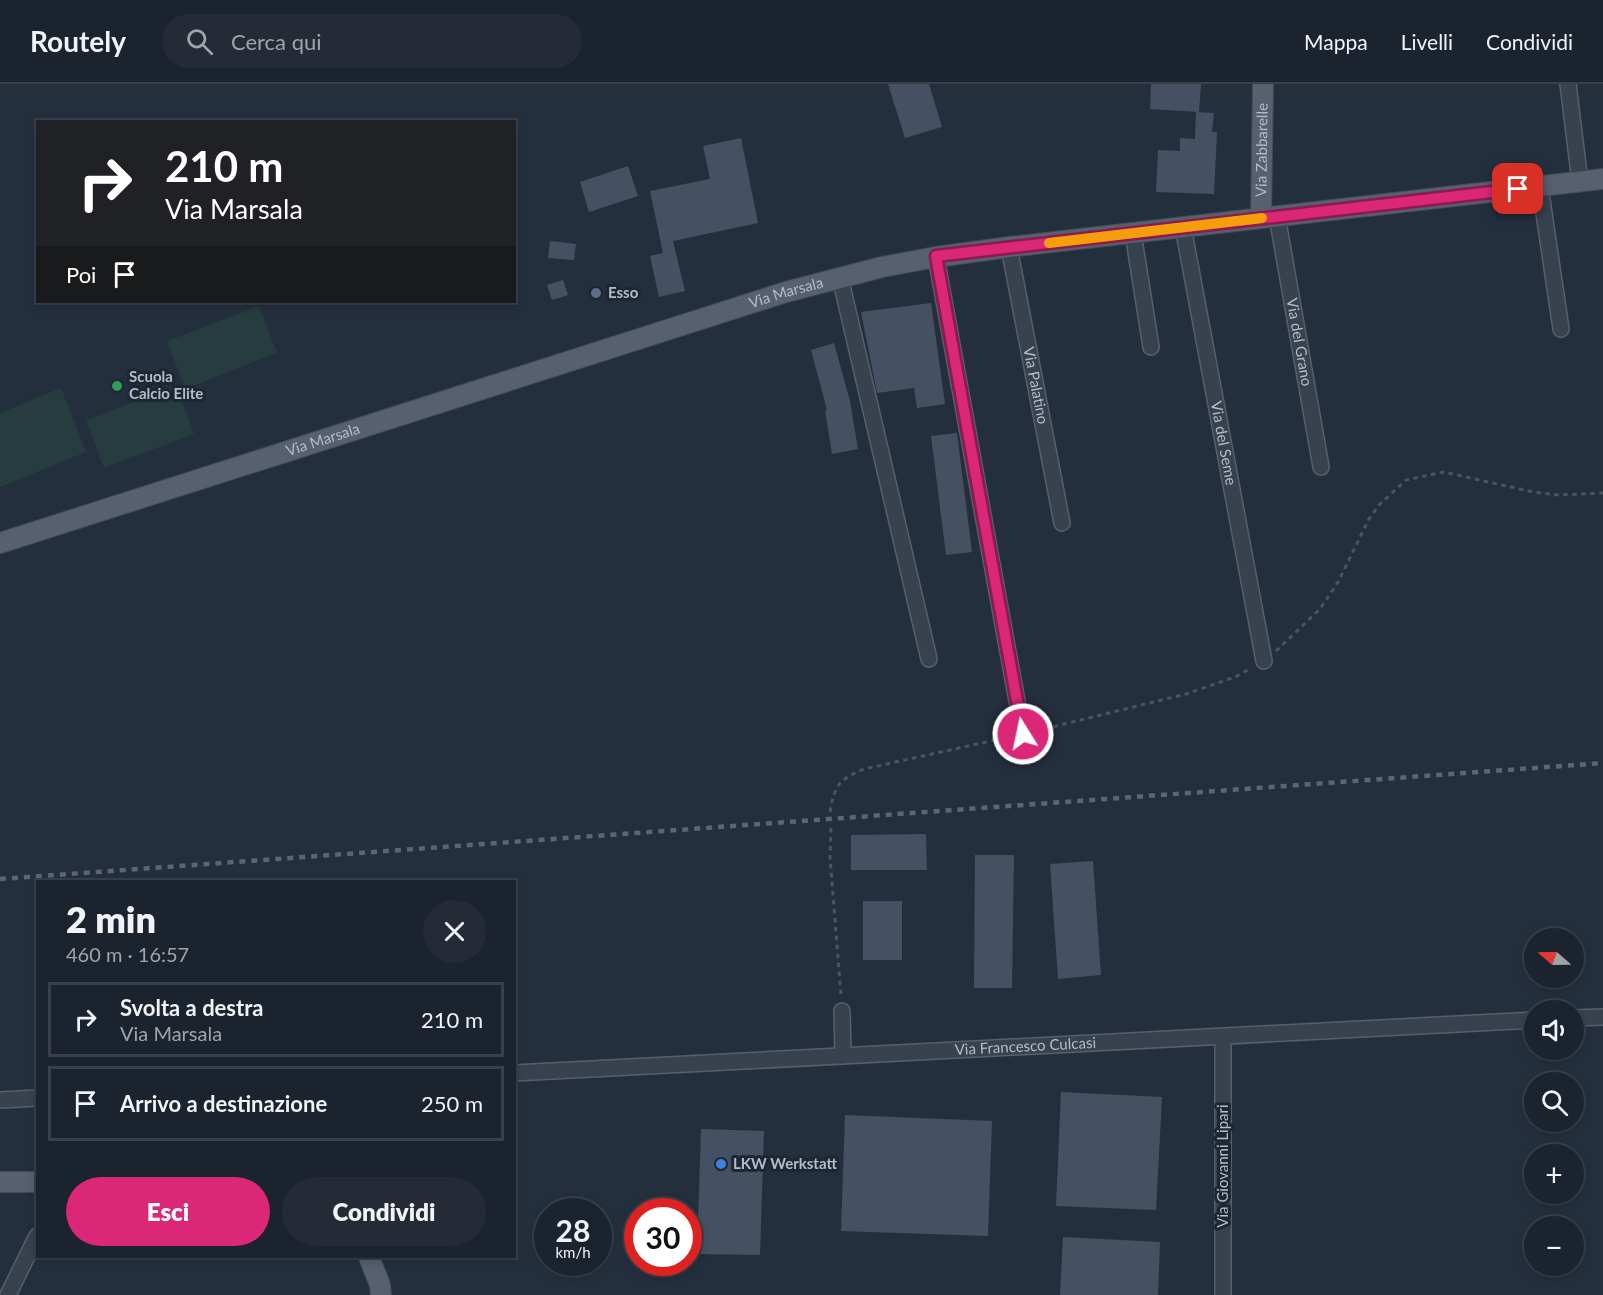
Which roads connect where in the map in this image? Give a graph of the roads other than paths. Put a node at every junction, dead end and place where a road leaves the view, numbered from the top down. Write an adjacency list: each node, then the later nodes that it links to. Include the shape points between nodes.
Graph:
1 (1263, 84): 6 (main road, Via Zabbarelle)
2 (1568, 84): 4 (street)
3 (1603, 179): 4 (main road, Via Marsala)
4 (1580, 182): 5 (main road, Via Marsala)
5 (1540, 186): 6 (main road, Via Marsala); 12 (street)
6 (1269, 217): 7 (main road, Via Marsala); 14 (street, Via del Grano)
7 (1183, 227): 8 (main road, Via Marsala); 18 (street, Via del Seme)
8 (1132, 233): 9 (main road, Via Marsala); 13 (street)
9 (1009, 247): 10 (main road, Via Marsala); 15 (street, Via Palatino)
10 (936, 256): 11 (main road, Via Marsala); 19 (street)
11 (840, 277): 16 (main road, Via Marsala); 17 (street)
12 (1561, 329)
13 (1151, 347)
14 (1321, 467)
15 (1062, 523)
16 (0, 543)
17 (929, 659)
18 (1264, 661)
19 (1023, 734)
20 (842, 1011): 25 (street)
21 (1603, 1017): 22 (street)
22 (1584, 1018)
23 (1524, 1021): 24 (street, Via Francesco Culcasi)
24 (1223, 1036): 25 (street, Via Francesco Culcasi); 35 (street, Via Giovanni Lipari)
25 (843, 1056): 26 (street, Via Francesco Culcasi)
26 (516, 1073)
27 (36, 1098): 28 (street)
28 (0, 1100)
29 (0, 1182): 30 (main road)
30 (36, 1182)
31 (36, 1238): 33 (street)
32 (369, 1258): 34 (main road)
33 (8, 1295)
34 (381, 1295)
35 (1222, 1295)

